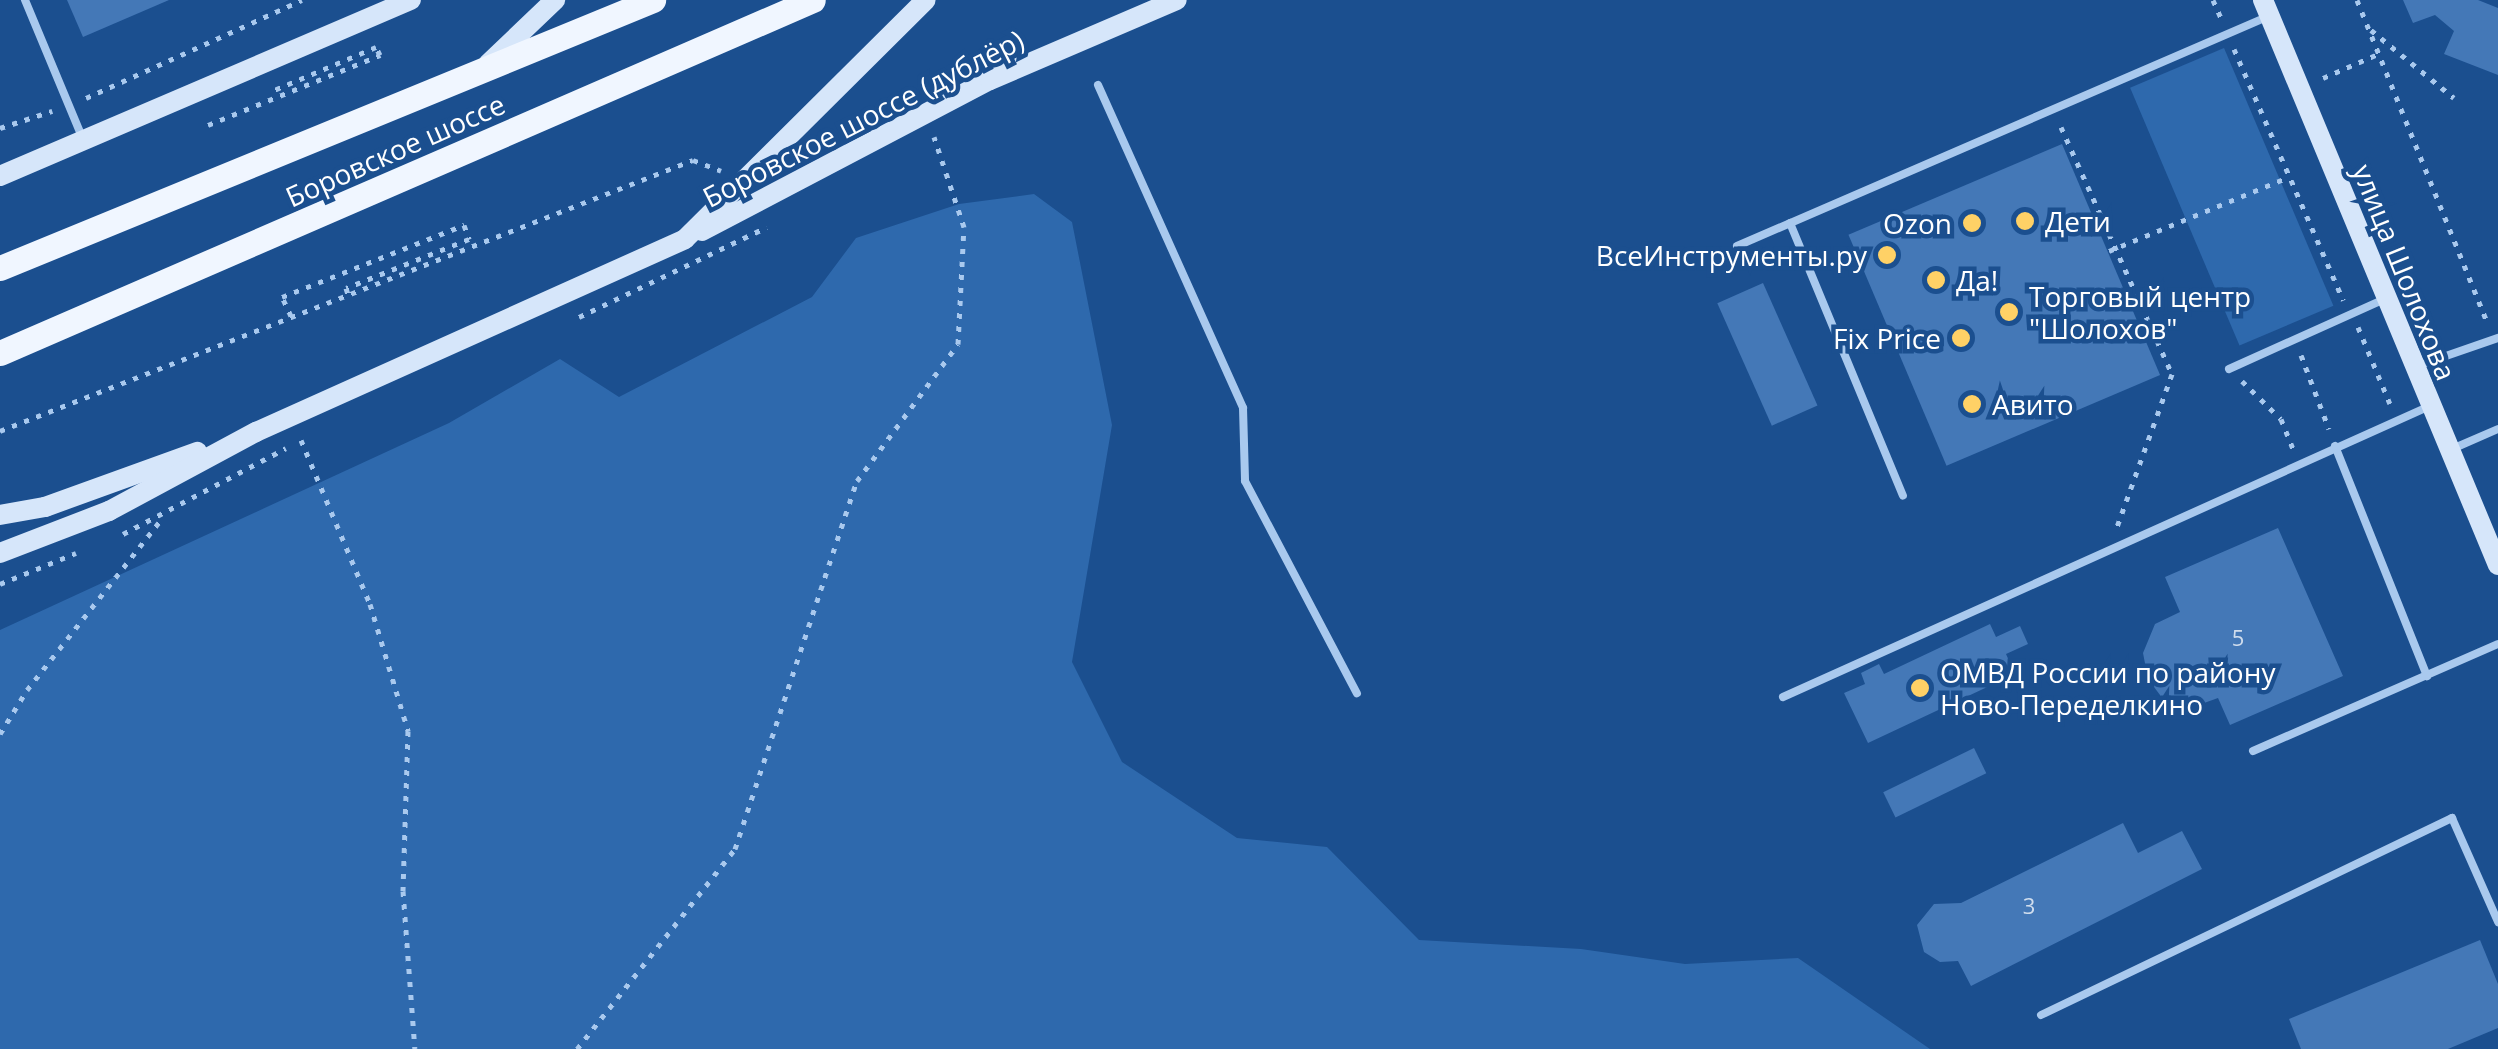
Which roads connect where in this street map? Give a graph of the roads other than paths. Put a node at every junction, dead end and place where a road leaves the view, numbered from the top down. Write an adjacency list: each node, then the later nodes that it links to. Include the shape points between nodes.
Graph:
1 (25, 0): 11 (lane)
2 (412, 0): 11 (street)
3 (556, 0): 9 (street)
4 (653, 0): 9 (main road, Боровское шоссе)
5 (813, 0): 19 (main road, Боровское шоссе)
6 (926, 0): 14 (street)
7 (1177, 0): 14 (street, Боровское шоссе (дублёр), via 990,80)
8 (2266, 8): 13 (lane, via 2228,35); 17 (street, улица Шолохова)
9 (477, 73): 16 (main road, Боровское шоссе)
10 (1098, 86): 33 (lane, via 1243,408 1245,481)
11 (85, 142): 12 (street)
12 (0, 176)
13 (1790, 223): 15 (lane); 27 (lane)
14 (685, 239): 24 (street, Боровское шоссе (дублёр))
15 (1737, 246)
16 (0, 268)
17 (2386, 299): 20 (street, улица Шолохова); 21 (lane)
18 (2496, 339): 20 (lane)
19 (0, 353)
20 (2414, 367): 22 (street, улица Шолохова)
21 (2229, 369)
22 (2430, 406): 25 (lane); 26 (street, улица Шолохова)
23 (2498, 429): 26 (lane)
24 (256, 432): 28 (street, via 45,506); 29 (street, via 109,512)
25 (2336, 446): 32 (lane); 34 (lane)
26 (2450, 450): 30 (street, улица Шолохова)
27 (1903, 496)
28 (0, 515)
29 (0, 553)
30 (2498, 565)
31 (2498, 644): 32 (lane)
32 (2426, 676): 35 (lane)
33 (1357, 694)
34 (1783, 697)
35 (2253, 751)
36 (2498, 922): 37 (lane, via 2452,818)
37 (2041, 1014)

